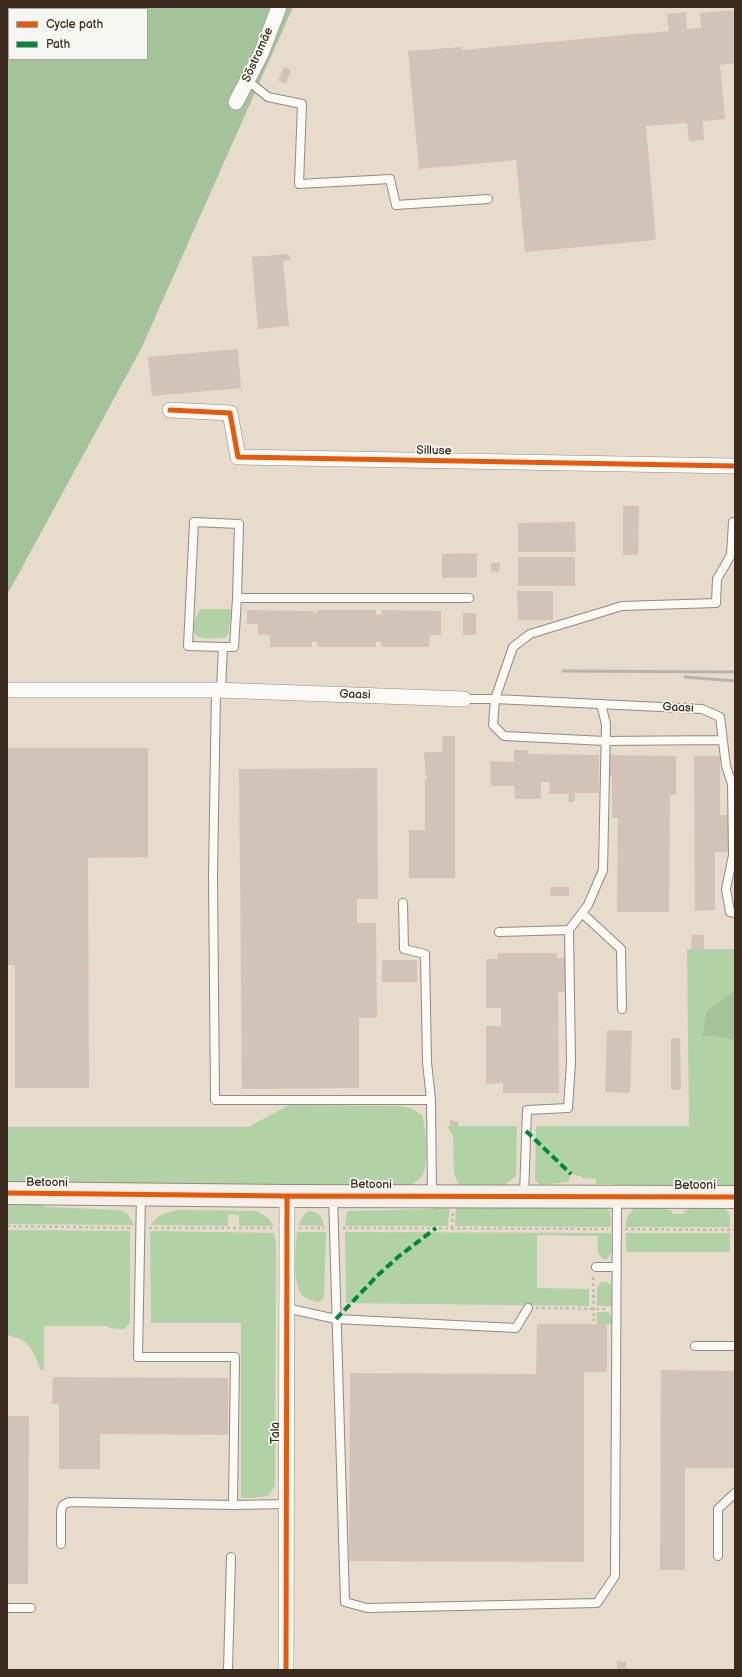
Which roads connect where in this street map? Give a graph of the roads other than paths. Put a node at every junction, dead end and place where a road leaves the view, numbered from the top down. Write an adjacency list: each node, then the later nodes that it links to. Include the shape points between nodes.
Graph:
1 (279, 7): 2 (street, Sõstramäe, via 261,54)
2 (247, 80): 3 (street, Sõstramäe); 4 (lane, via 268,97 302,104 299,184 390,179 396,206)
3 (236, 102)
4 (488, 199)
5 (170, 410): 6 (street, Silluse, via 230,413 238,457)
6 (735, 466)
7 (733, 522): 14 (lane, via 731,555 716,579 716,603 622,606 530,634 513,647)
8 (237, 598): 9 (lane); 10 (lane, via 234,647); 10 (lane, via 239,524 194,522 188,646)
9 (469, 598)
10 (223, 647): 12 (lane)
11 (7, 690): 12 (street, Gaasi)
12 (219, 690): 13 (street, Gaasi); 26 (lane, via 213,876 215,1100)
13 (464, 699): 14 (lane, Gaasi)
14 (495, 699): 15 (lane, Gaasi); 17 (lane, via 493,725 504,736)
15 (601, 704): 16 (lane, Gaasi, via 702,709 720,717); 17 (lane, via 606,724)
16 (722, 740): 17 (lane); 18 (lane, via 726,766)
17 (605, 741): 21 (lane, via 603,870)
18 (734, 784): 19 (lane)
19 (734, 854): 22 (lane, via 726,889 730,912)
20 (403, 903): 26 (lane, via 404,949 425,954 427,1062)
21 (582, 913): 23 (lane); 25 (lane, via 621,950)
22 (735, 913)
23 (569, 930): 24 (lane); 32 (lane, via 571,1063 568,1108 527,1110)
24 (499, 932)
25 (622, 1009)
26 (432, 1100): 31 (lane)
27 (7, 1193): 28 (street, Betooni)
28 (141, 1194): 30 (street, Betooni); 44 (lane, via 138,1357 235,1357)
29 (333, 1195): 30 (street, Betooni); 31 (street, Betooni); 39 (lane)
30 (287, 1196): 37 (street, Tala)
31 (432, 1196): 32 (street, Betooni)
32 (524, 1196): 33 (street, Betooni)
33 (617, 1196): 34 (street, Betooni); 35 (lane)
34 (735, 1196)
35 (617, 1267): 36 (lane); 39 (lane, via 614,1576 597,1603 367,1608 345,1602)
36 (595, 1269)
37 (286, 1308): 39 (lane); 43 (street, Tala)
38 (528, 1308): 39 (lane, via 516,1328)
39 (336, 1319)
40 (695, 1346): 41 (lane)
41 (735, 1346)
42 (735, 1493): 46 (lane, via 718,1509)
43 (286, 1504): 44 (lane); 51 (street, Tala)
44 (233, 1505): 45 (lane, via 69,1502 63,1505 61,1511)
45 (61, 1544)
46 (718, 1556)
47 (231, 1557): 50 (lane)
48 (7, 1608): 49 (lane)
49 (31, 1608)
50 (228, 1670)
51 (288, 1670)

